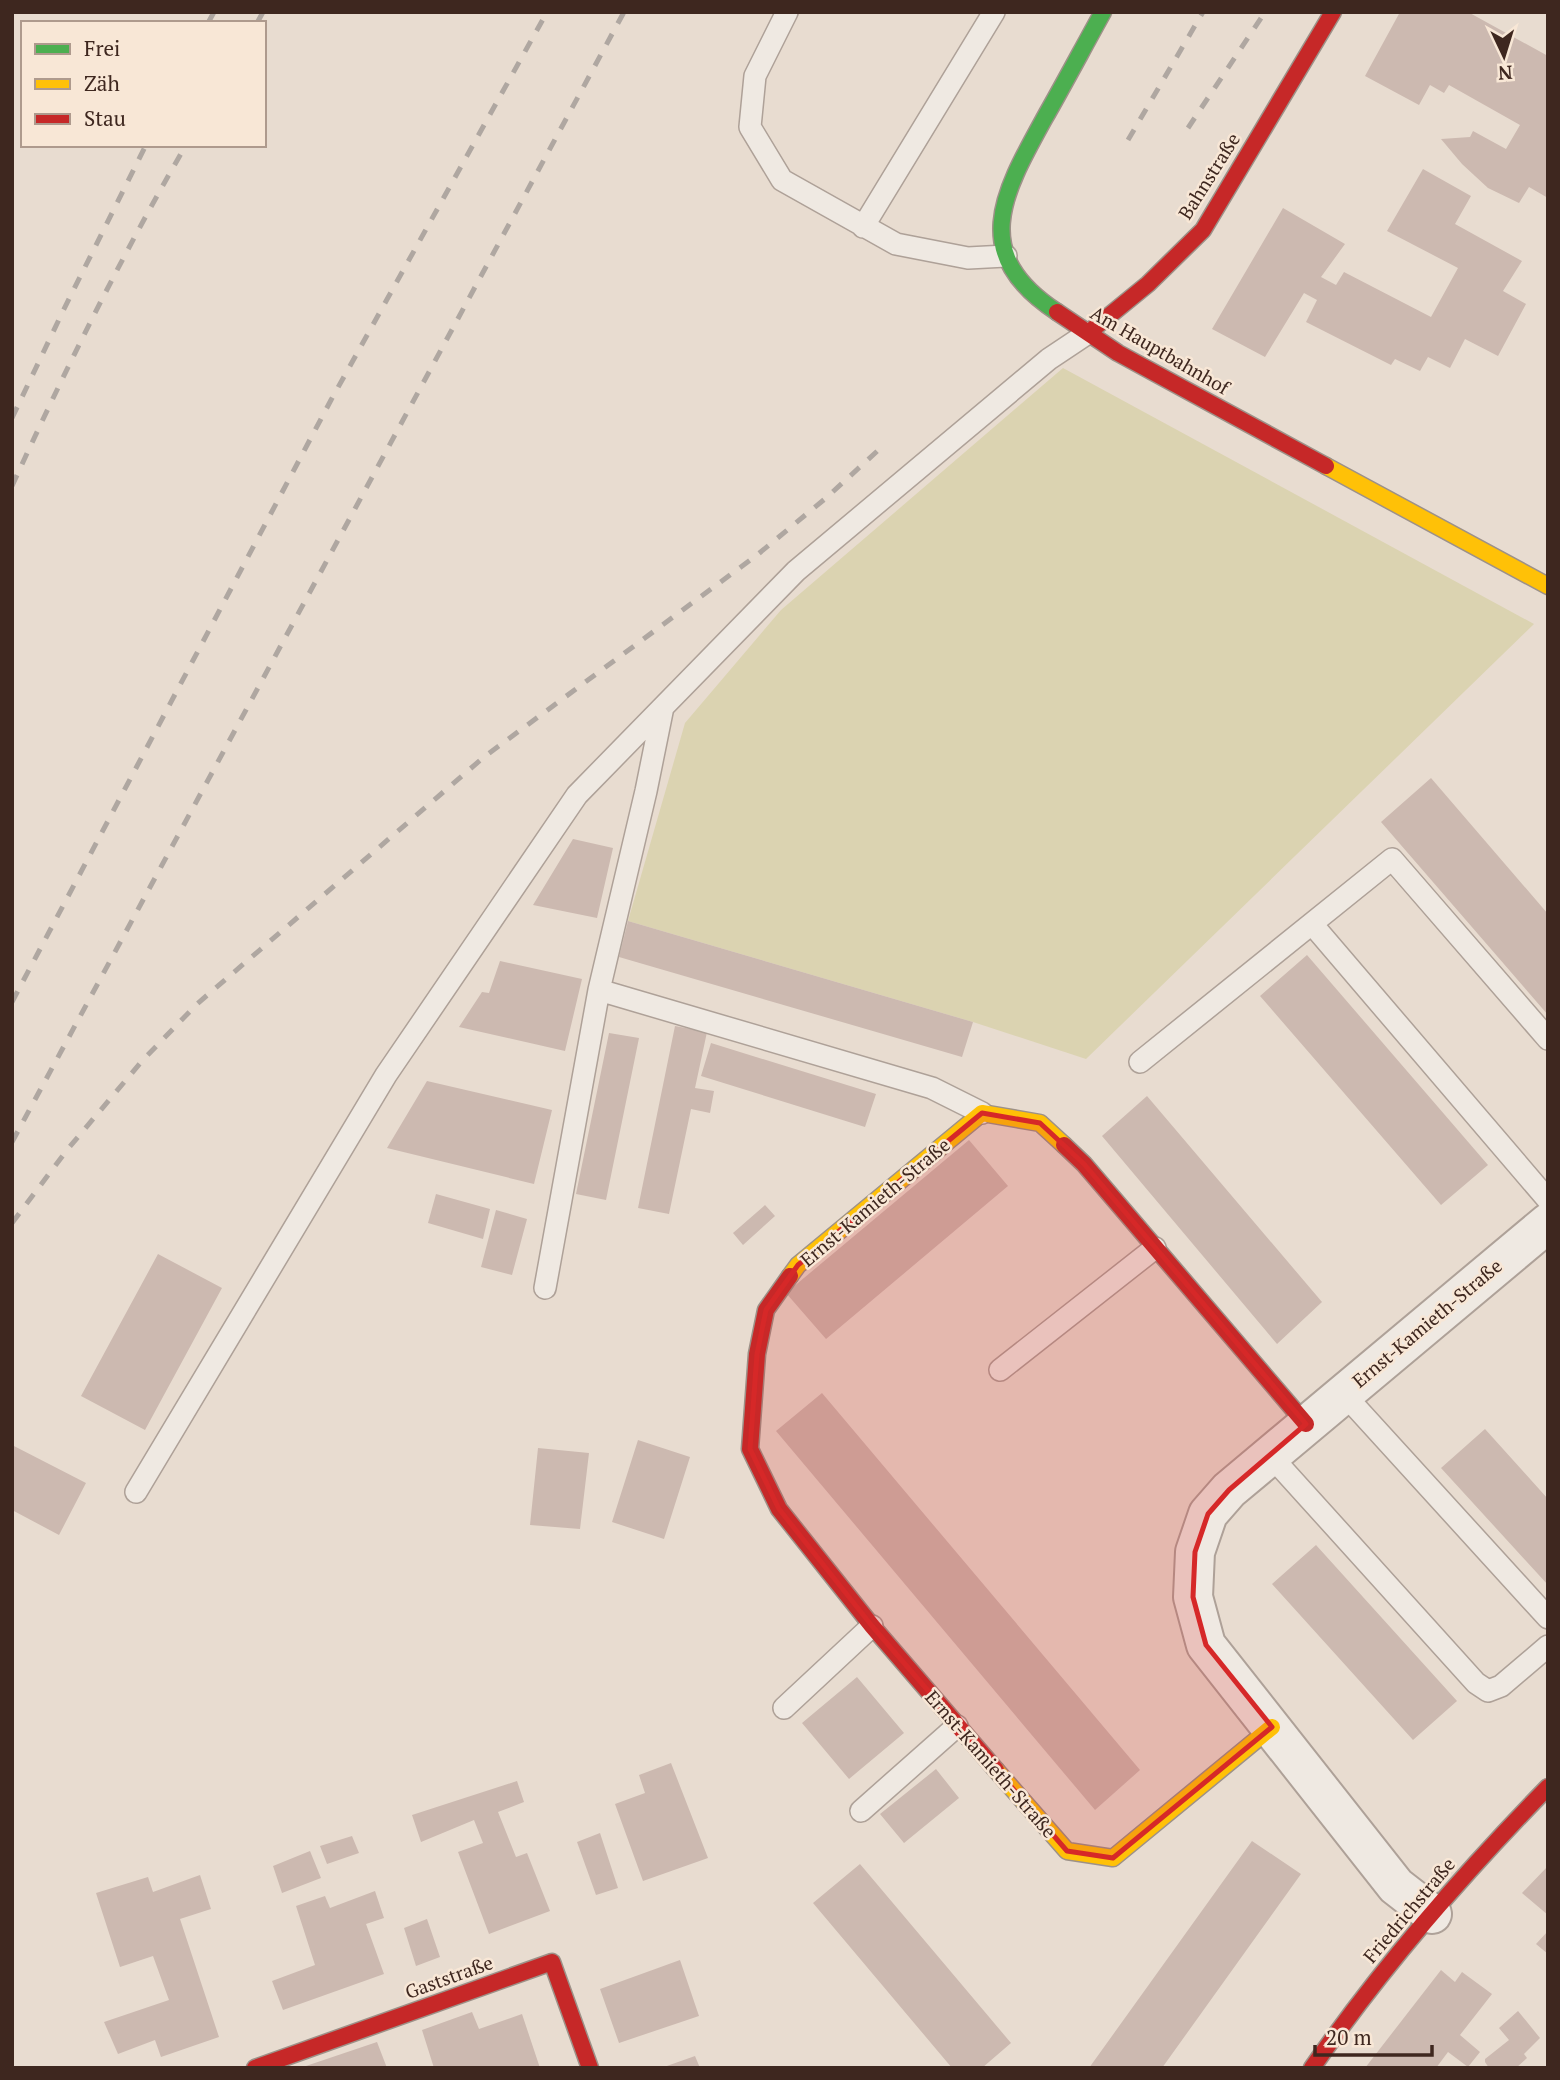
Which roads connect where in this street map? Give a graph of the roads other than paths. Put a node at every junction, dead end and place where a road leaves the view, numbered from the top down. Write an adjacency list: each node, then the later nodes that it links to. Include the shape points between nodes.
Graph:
1 (786, 12): 5 (lane, via 755,76 750,127 782,180)
2 (994, 12): 5 (lane)
3 (1103, 12): 6 (street, Am Hauptbahnhof, via 1012,180 1001,219)
4 (1333, 12): 7 (street, Bahnstraße, via 1203,229)
5 (863, 227): 6 (lane, via 896,244 924,251 968,258)
6 (1006, 256): 7 (street, Am Hauptbahnhof, via 1037,299)
7 (1088, 333): 8 (street, Am Hauptbahnhof); 9 (lane, via 1049,359 796,572)
8 (1548, 586)
9 (663, 707): 11 (lane); 23 (lane, via 577,795 386,1075)
10 (1312, 924): 12 (lane, via 1391,859); 13 (lane); 15 (lane)
11 (598, 990): 14 (lane, via 932,1088); 18 (lane)
12 (1548, 1039)
13 (1140, 1062)
14 (982, 1113): 17 (street, via 1040,1123 1084,1164); 25 (street, Ernst-Kamieth-Straße, via 798,1265 766,1310 757,1354 750,1449 779,1509)
15 (1548, 1200)
16 (1548, 1223): 20 (street, Ernst-Kamieth-Straße)
17 (1155, 1248): 19 (lane); 21 (street)
18 (545, 1288)
19 (1000, 1370)
20 (1343, 1393): 21 (street, Ernst-Kamieth-Straße); 24 (lane)
21 (1306, 1424): 22 (street, Ernst-Kamieth-Straße)
22 (1270, 1455): 26 (lane, via 1476,1683 1488,1691 1501,1686); 29 (street, Ernst-Kamieth-Straße, via 1208,1514 1195,1552 1193,1597 1206,1645)
23 (136, 1492)
24 (1548, 1618)
25 (872, 1626): 27 (lane); 28 (street, Ernst-Kamieth-Straße)
26 (1548, 1646)
27 (784, 1708)
28 (957, 1726): 29 (street, Ernst-Kamieth-Straße, via 1067,1851 1114,1858); 31 (lane)
29 (1272, 1727): 32 (street, Ernst-Kamieth-Straße, via 1396,1886)
30 (1548, 1787): 32 (street, Friedrichstraße)
31 (861, 1811)
32 (1432, 1914): 35 (street, Friedrichstraße)
33 (255, 2068): 34 (street, Gaststraße, via 552,1962)
34 (590, 2068)
35 (1312, 2068)

